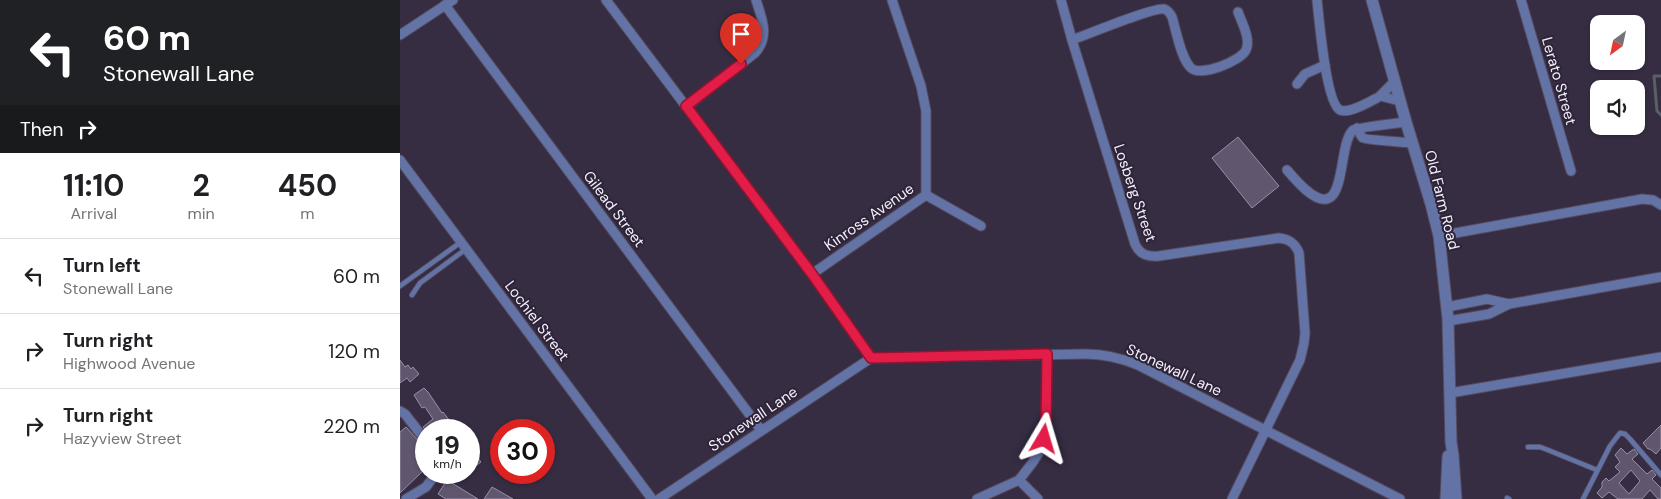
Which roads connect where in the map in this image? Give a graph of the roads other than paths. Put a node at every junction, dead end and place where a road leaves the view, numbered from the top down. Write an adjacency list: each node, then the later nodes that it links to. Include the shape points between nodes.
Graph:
1 (606, 0): 17 (street)
2 (756, 0): 17 (street, via 764,30 760,47)
3 (892, 0): 24 (street, Kinross Avenue, via 926,111)
4 (1061, 0): 11 (street, Losberg Street)
5 (1317, 0): 12 (street)
6 (1372, 0): 13 (street, Old Farm Road)
7 (1521, 0): 23 (street, Lerato Street)
8 (449, 3): 10 (street); 42 (street, Gilead Street)
9 (1238, 12): 11 (street, via 1248,44 1246,50 1235,60 1203,71 1190,66 1170,12 1164,9 1149,11)
10 (400, 35)
11 (1072, 40): 43 (street, Losberg Street, via 1140,252 1152,257 1271,238 1287,239 1295,246 1299,257 1304,343 1300,360)
12 (1324, 65): 14 (street, via 1305,74); 15 (street, via 1333,100 1339,109 1348,110)
13 (1395, 81): 15 (street); 16 (street, Old Farm Road)
14 (1297, 84)
15 (1378, 97): 16 (street)
16 (1400, 101): 18 (street, Old Farm Road)
17 (686, 106): 29 (street)
18 (1406, 122): 19 (street); 20 (street, Old Farm Road)
19 (1357, 128): 20 (street, via 1366,140); 22 (street, via 1346,144 1338,187 1330,198 1315,196)
20 (1412, 143): 27 (street, Old Farm Road)
21 (400, 160): 28 (street, Lochiel Street)
22 (1287, 170)
23 (1571, 171)
24 (926, 195): 26 (street); 29 (street, Kinross Avenue)
25 (1661, 205): 27 (street, via 1654,200 1642,200)
26 (982, 226)
27 (1439, 236): 34 (street, Old Farm Road)
28 (464, 246): 31 (lane); 32 (lane, via 420,283); 52 (street, Lochiel Street)
29 (812, 274): 38 (street)
30 (1661, 277): 33 (street)
31 (400, 286)
32 (412, 295)
33 (1509, 304): 34 (street, via 1487,300); 35 (street, via 1489,314)
34 (1447, 307): 35 (street, Old Farm Road)
35 (1448, 321): 39 (street, Old Farm Road)
36 (1047, 354): 38 (street, Stonewall Lane); 43 (street, Stonewall Lane, via 1101,354 1120,358); 48 (street, via 1046,429 1041,449)
37 (1661, 357): 39 (street)
38 (871, 358): 42 (street, Stonewall Lane)
39 (1450, 393): 44 (street, Old Farm Road)
40 (400, 411): 41 (street)
41 (415, 427)
42 (761, 430): 53 (street, Stonewall Lane)
43 (1265, 430): 56 (street); 57 (street, Stonewall Lane)
44 (1451, 442): 58 (street, Old Farm Road); 59 (street, Old Farm Road)
45 (1528, 447): 46 (lane, via 1540,447)
46 (1597, 470): 47 (lane, via 1612,441 1620,433 1630,439); 50 (lane)
47 (1661, 475)
48 (1019, 480): 54 (street); 55 (street)
49 (428, 484): 51 (street)
50 (1585, 498)
51 (406, 499)
52 (652, 499)
53 (659, 499)
54 (977, 499)
55 (1038, 499)
56 (1232, 499)
57 (1401, 499)
58 (1446, 499)
59 (1456, 499)

